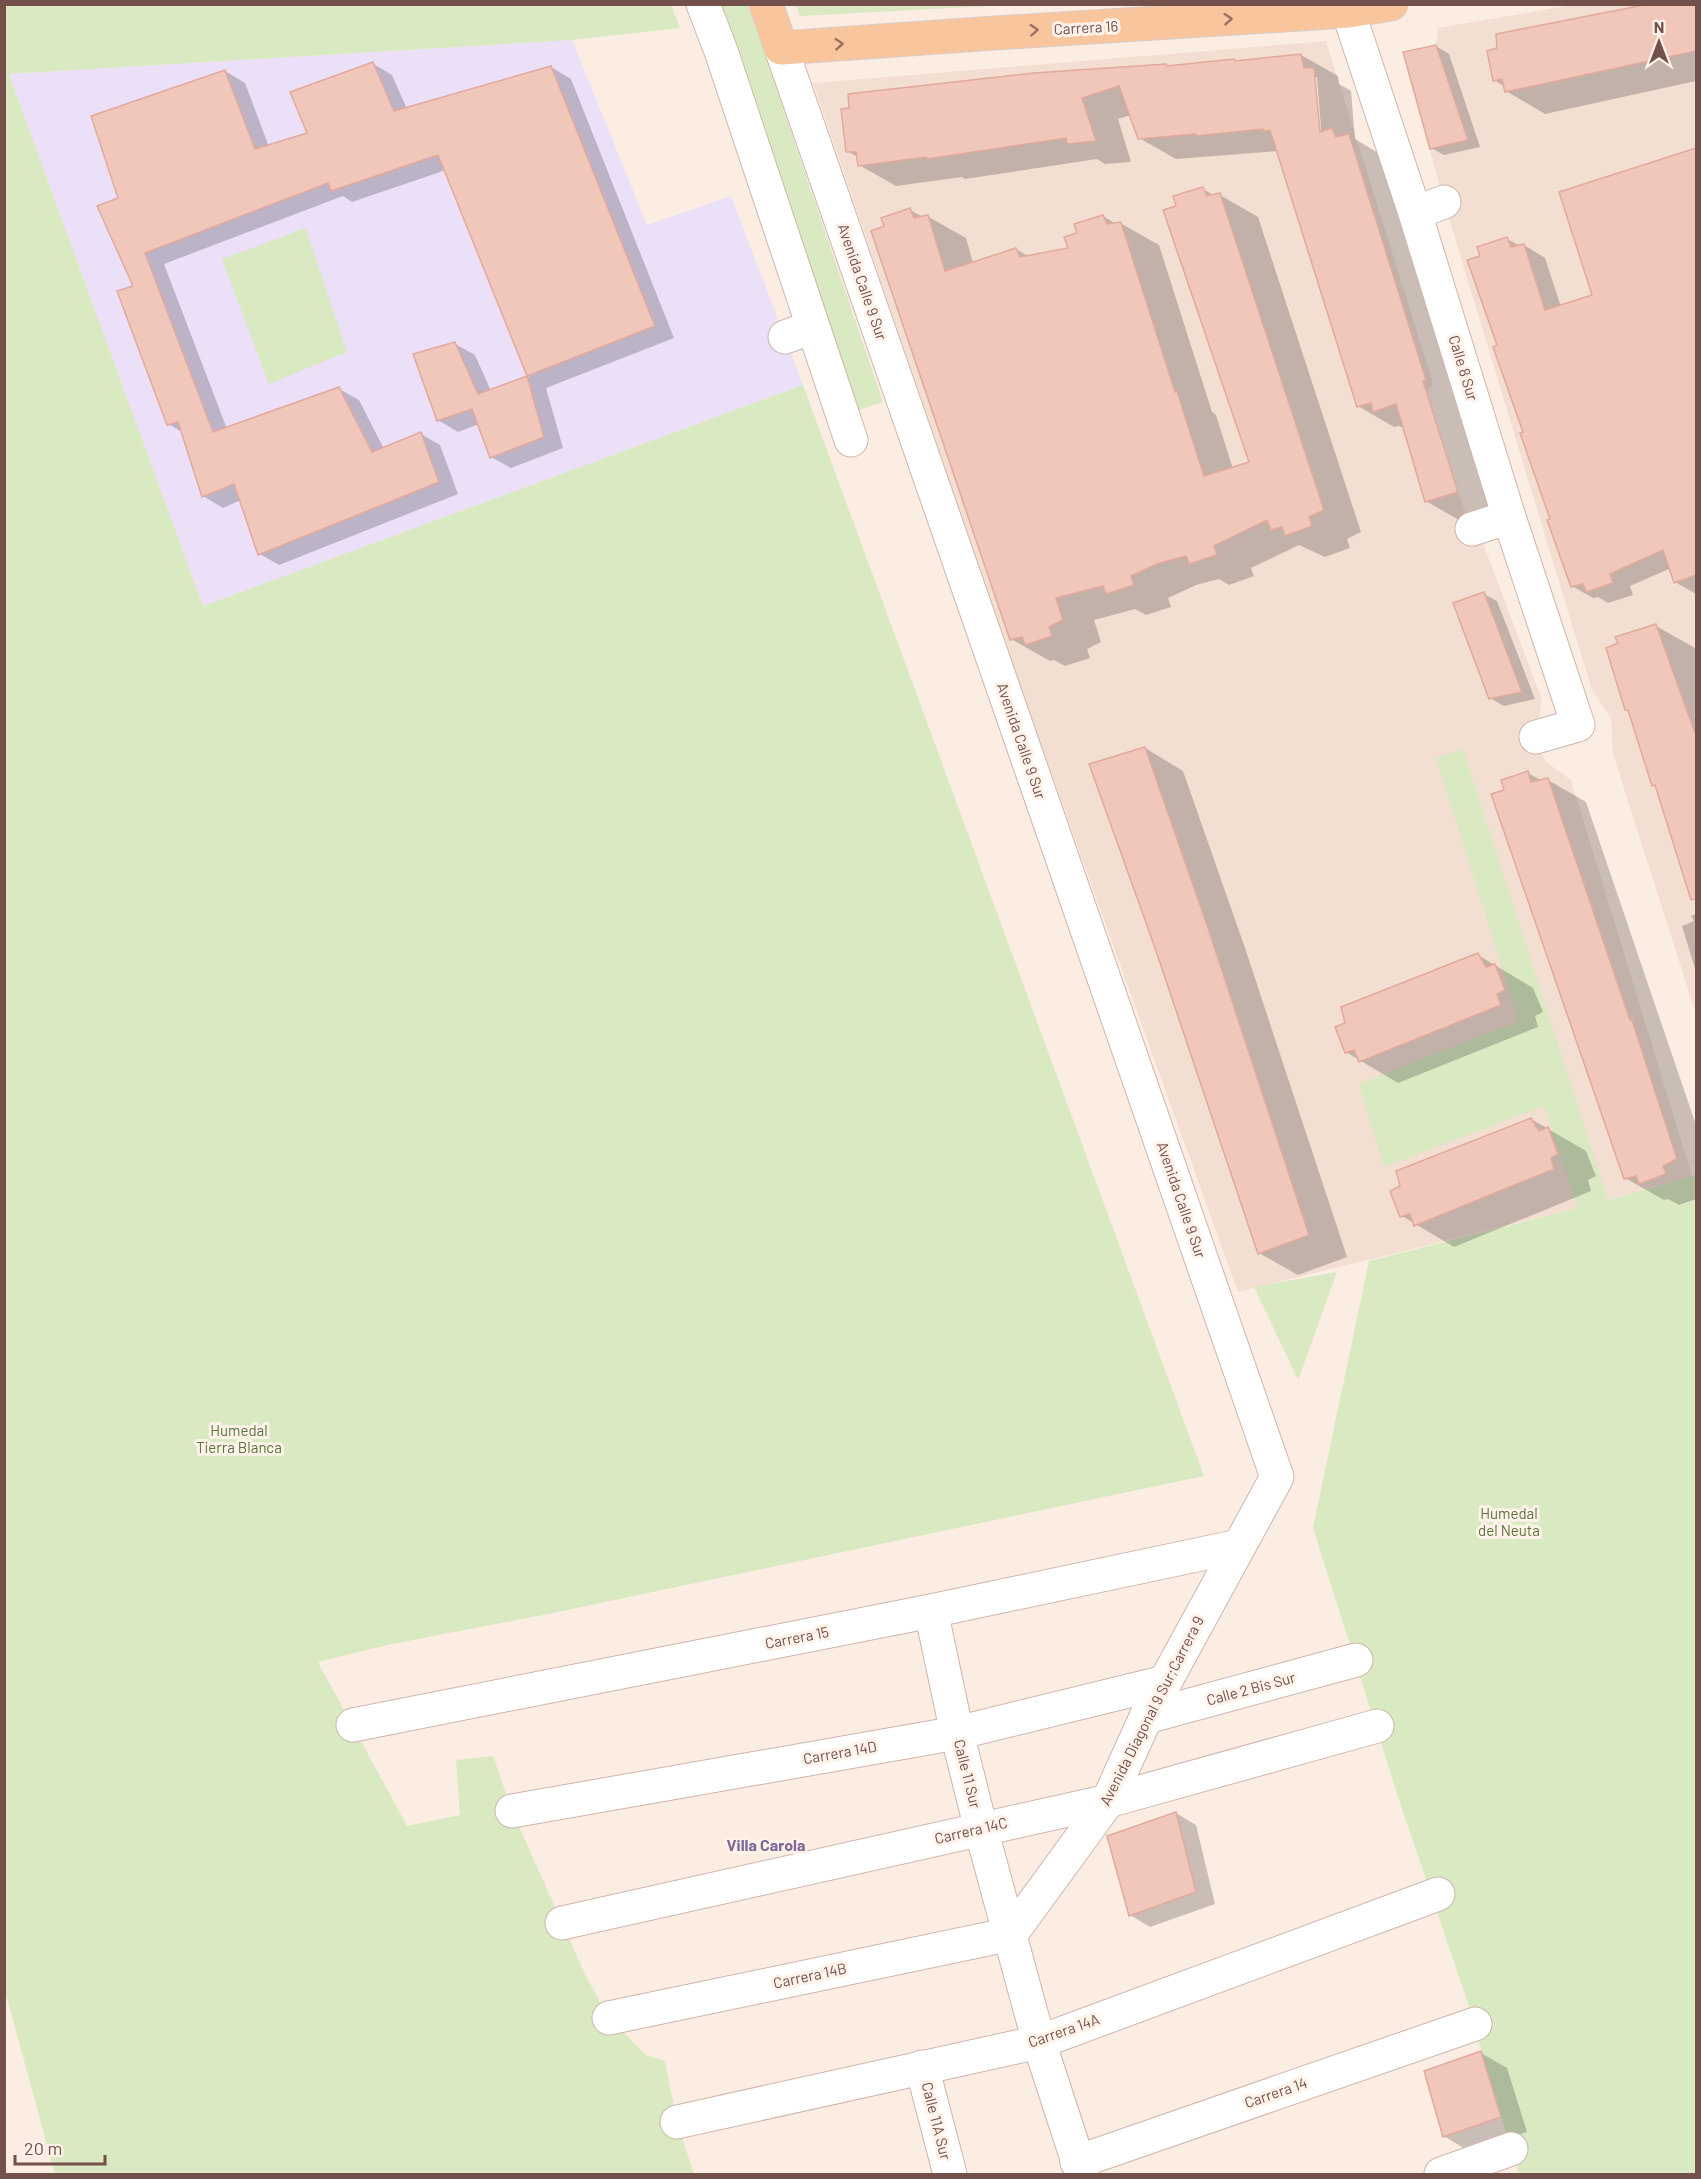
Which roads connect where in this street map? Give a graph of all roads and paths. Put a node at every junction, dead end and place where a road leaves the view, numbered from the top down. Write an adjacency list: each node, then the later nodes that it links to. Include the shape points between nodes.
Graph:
1 (703, 4): 6 (street, via 721,51 799,332)
2 (766, 4): 5 (main road, Avenida Calle 9 Sur)
3 (1391, 4): 4 (main road, Carrera 16)
4 (1348, 11): 5 (main road, Carrera 16, one-way to 4); 7 (street, Calle 8 Sur, via 1430,207)
5 (781, 48): 10 (street, Avenida Calle 9 Sur)
6 (851, 440)
7 (1509, 517): 8 (street); 9 (street, Calle 8 Sur, via 1578,725)
8 (1472, 529)
9 (1536, 737)
10 (1277, 1477): 11 (street, Avenida Diagonal 9 Sur;Carrera 9)
11 (1239, 1546): 12 (street, Carrera 15); 14 (street, Avenida Diagonal 9 Sur;Carrera 9)
12 (931, 1611): 16 (street, Carrera 15); 18 (street, Calle 11 Sur)
13 (1356, 1660): 15 (street, Calle 2 Bis Sur)
14 (1165, 1682): 15 (street, Avenida Diagonal 9 Sur;Carrera 9); 18 (street, Carrera 14D)
15 (1146, 1717): 19 (street, Avenida Diagonal 9 Sur;Carrera 9)
16 (353, 1725)
17 (1377, 1726): 19 (street, Carrera 14C)
18 (957, 1733): 20 (street, Carrera 14D); 21 (street, Calle 11 Sur)
19 (1108, 1801): 21 (street, Carrera 14C); 24 (street, Avenida Diagonal 9 Sur;Carrera 9)
20 (512, 1811)
21 (981, 1829): 23 (street, Carrera 14C); 24 (street, Calle 11 Sur)
22 (1438, 1894): 27 (street, Carrera 14A)
23 (562, 1923)
24 (1011, 1935): 25 (street, Carrera 14B); 27 (street, Calle 11 Sur)
25 (609, 2018)
26 (1475, 2024): 31 (street, Carrera 14)
27 (1039, 2042): 28 (street, Carrera 14A); 31 (street, Calle 11 Sur)
28 (922, 2067): 29 (street, Carrera 14A); 32 (street, Calle 11A Sur)
29 (677, 2122)
30 (1510, 2149): 33 (street)
31 (1079, 2168)
32 (950, 2175)
33 (1441, 2175)

